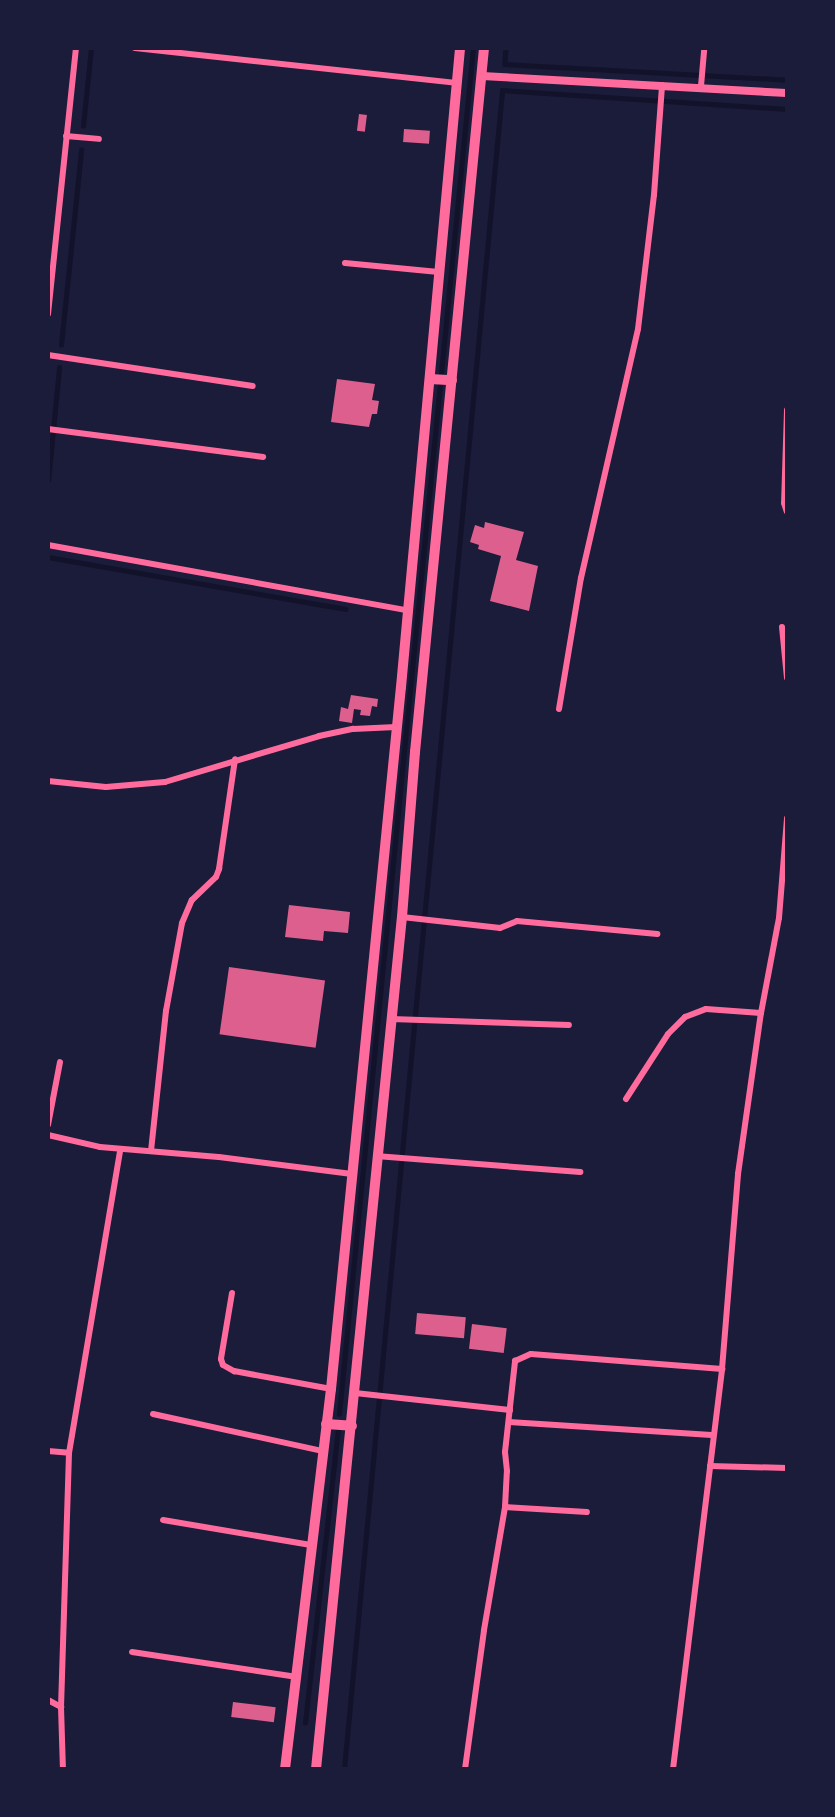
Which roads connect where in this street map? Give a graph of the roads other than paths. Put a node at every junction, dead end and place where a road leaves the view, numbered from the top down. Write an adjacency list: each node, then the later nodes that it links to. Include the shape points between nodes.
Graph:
1 (76, 48): 12 (street)
2 (135, 48): 3 (street)
3 (142, 48): 8 (street)
4 (460, 48): 8 (main road)
5 (484, 48): 7 (main road)
6 (704, 48): 10 (street)
7 (482, 76): 9 (street); 19 (main road)
8 (456, 83): 15 (main road)
9 (662, 85): 10 (street); 29 (street, via 638,329 580,578)
10 (701, 86): 11 (street)
11 (787, 93)
12 (66, 136): 13 (street); 16 (street)
13 (99, 140)
14 (345, 263): 15 (street)
15 (439, 272): 18 (main road)
16 (48, 314)
17 (48, 355): 20 (street)
18 (429, 379): 19 (main road); 26 (main road)
19 (452, 380): 34 (main road)
20 (253, 386)
21 (787, 410): 24 (street)
22 (50, 429): 23 (street)
23 (263, 457)
24 (787, 512)
25 (48, 545): 26 (street)
26 (406, 610): 30 (main road)
27 (782, 627): 28 (street)
28 (787, 678)
29 (559, 709)
30 (396, 727): 31 (street, via 353,729); 47 (main road)
31 (235, 759): 32 (street, via 187,777 136,786 96,787); 44 (street, via 219,869 192,900 182,923 166,1011)
32 (48, 781)
33 (787, 818): 36 (street, via 778,918)
34 (402, 917): 35 (street, via 500,928 517,921); 37 (main road)
35 (657, 934)
36 (761, 1013): 40 (street, via 706,1009 685,1017 668,1034); 49 (street, via 738,1174)
37 (391, 1019): 38 (street); 45 (main road)
38 (569, 1025)
39 (60, 1062): 41 (street)
40 (626, 1099)
41 (48, 1125)
42 (48, 1135): 43 (street)
43 (120, 1149): 44 (street); 60 (street)
44 (151, 1151): 47 (street)
45 (376, 1156): 46 (street); 51 (main road)
46 (580, 1172)
47 (352, 1174): 50 (main road)
48 (232, 1293): 50 (street, via 220,1359 223,1365 234,1371)
49 (722, 1369): 52 (street, via 525,1355 515,1362); 57 (street)
50 (331, 1389): 55 (main road)
51 (355, 1393): 52 (street); 56 (main road)
52 (510, 1410): 54 (street)
53 (153, 1414): 59 (street)
54 (509, 1422): 57 (street); 63 (street)
55 (326, 1424): 56 (main road); 59 (main road)
56 (352, 1426): 73 (main road)
57 (712, 1435): 61 (street)
58 (48, 1451): 60 (street)
59 (323, 1451): 66 (main road)
60 (69, 1453): 70 (street)
61 (710, 1466): 62 (street); 75 (street)
62 (787, 1468)
63 (505, 1507): 64 (street); 74 (street)
64 (587, 1512)
65 (163, 1520): 66 (street)
66 (311, 1545): 68 (main road)
67 (132, 1652): 68 (street)
68 (297, 1677): 72 (main road)
69 (48, 1700): 70 (street)
70 (61, 1707): 71 (street)
71 (63, 1769)
72 (285, 1769)
73 (316, 1769)
74 (465, 1769)
75 (673, 1769)

